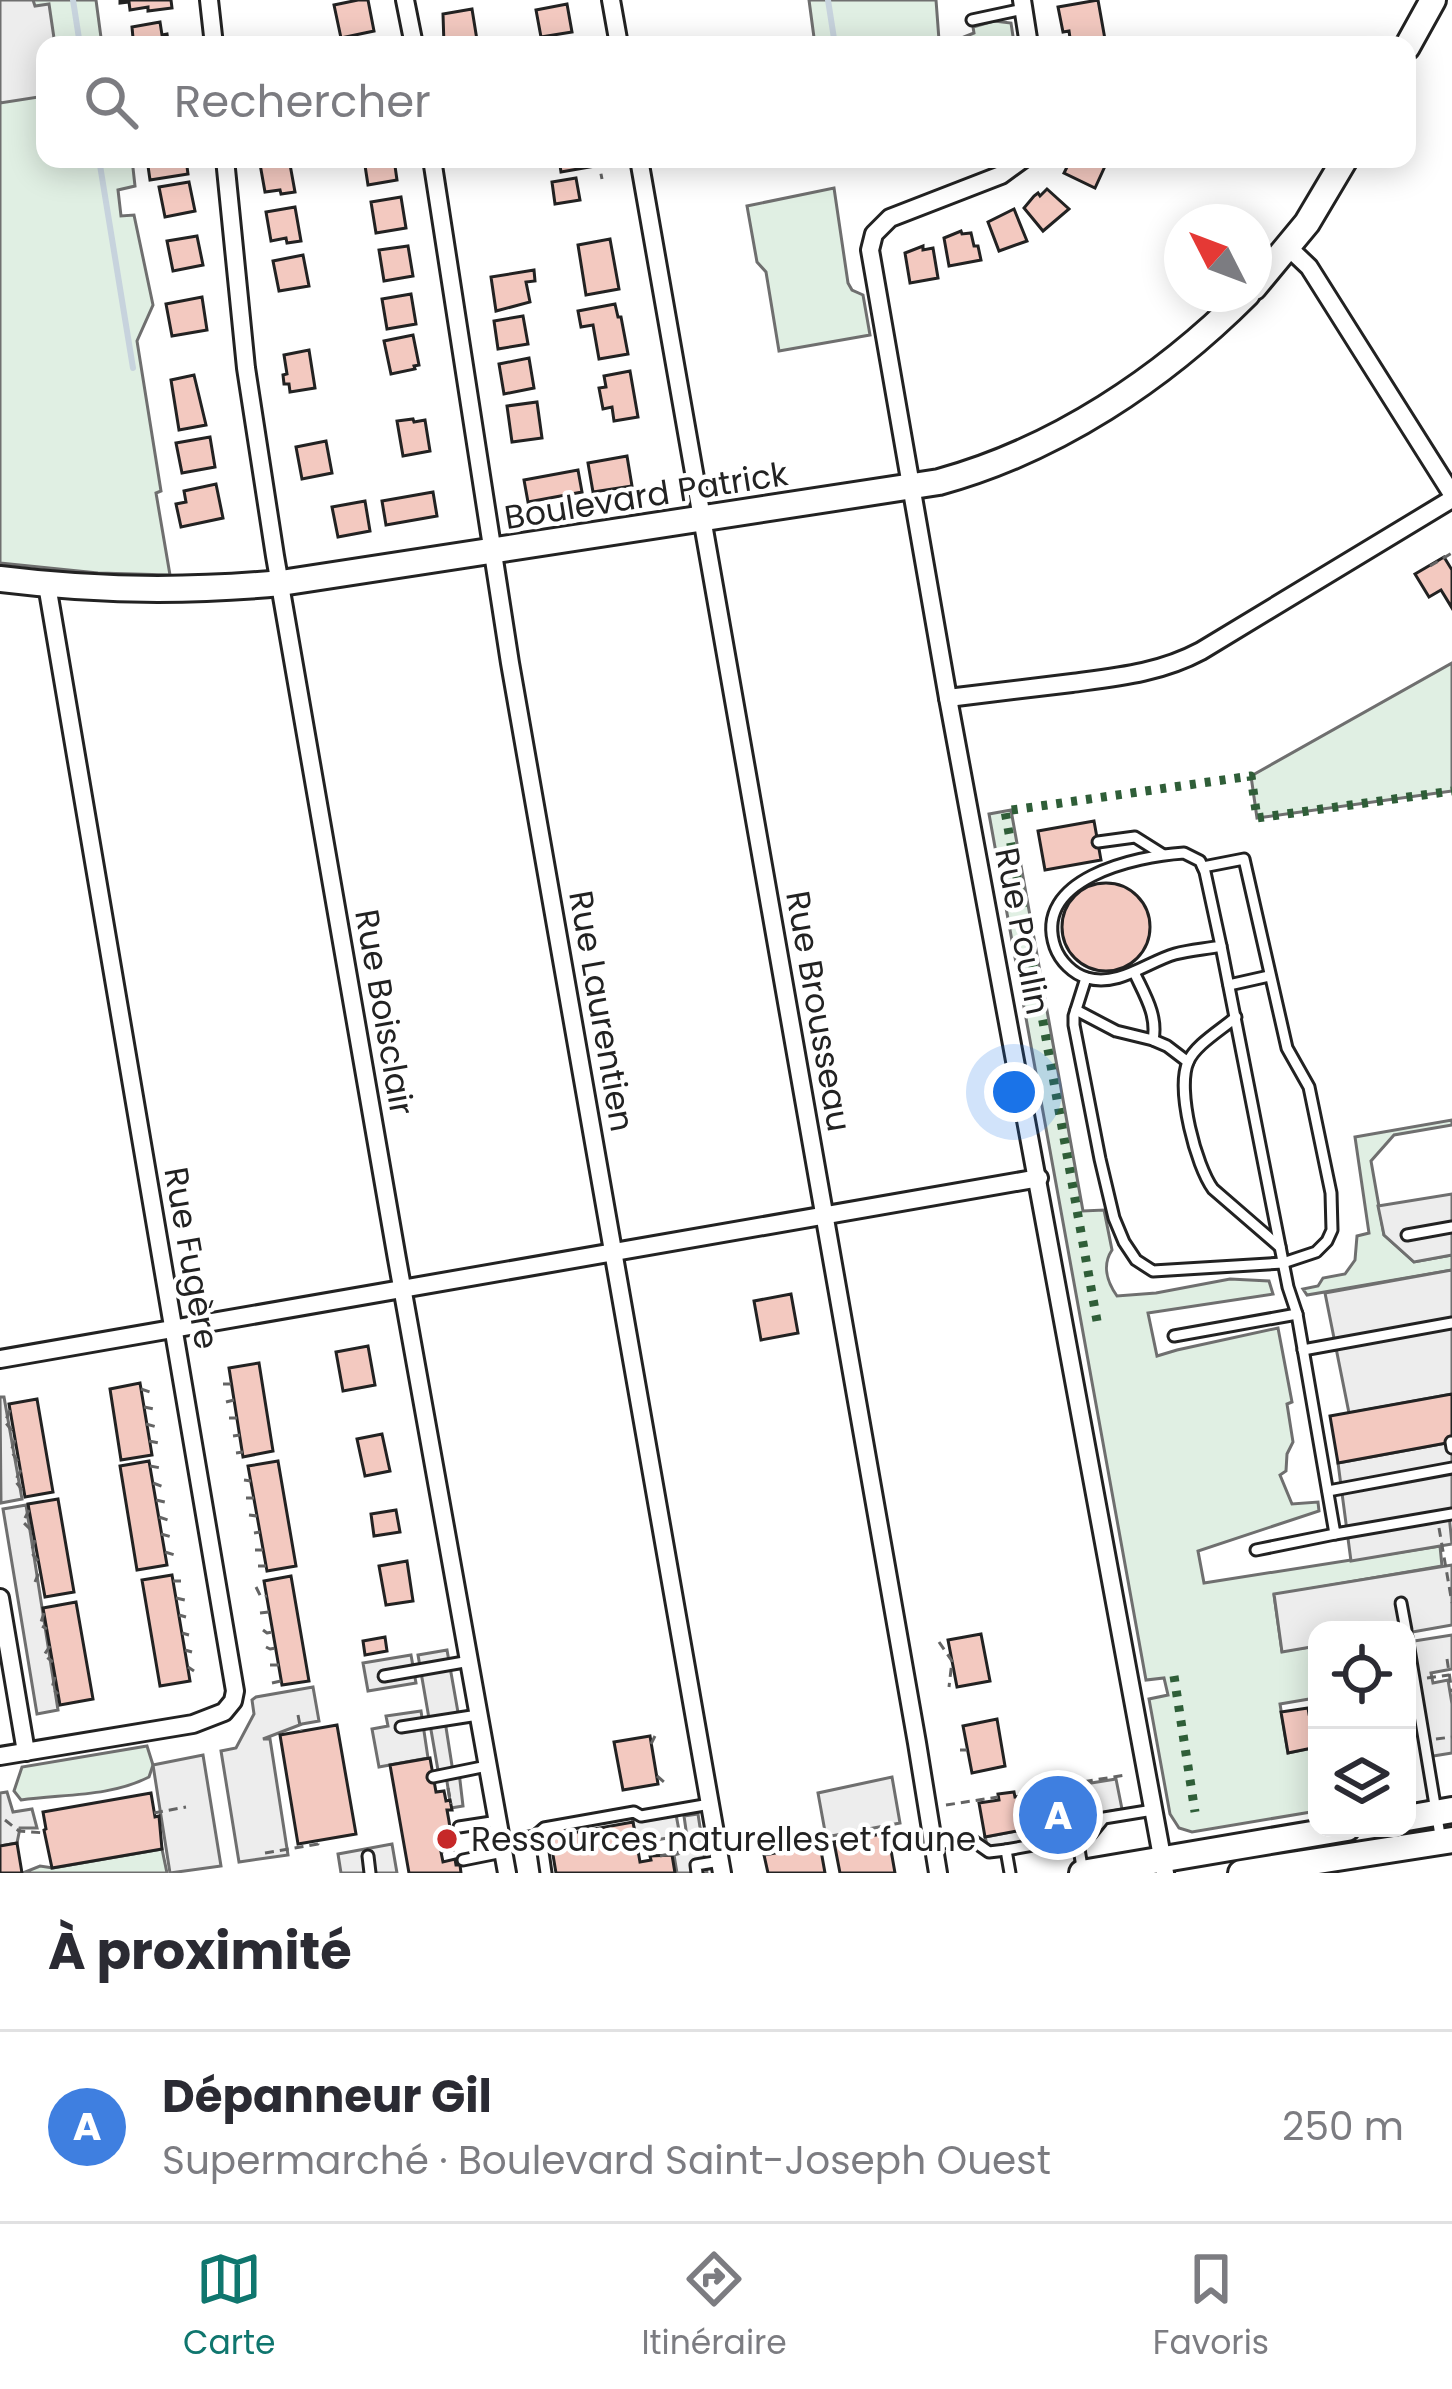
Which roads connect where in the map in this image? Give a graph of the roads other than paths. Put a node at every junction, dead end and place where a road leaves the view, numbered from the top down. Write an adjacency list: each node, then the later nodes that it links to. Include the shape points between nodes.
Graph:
1 (209, 0): 7 (street)
2 (405, 0): 8 (street)
3 (611, 0): 9 (street)
4 (1433, 0): 11 (street)
5 (1022, 4): 6 (lane); 10 (street)
6 (972, 20)
7 (213, 36)
8 (412, 36)
9 (617, 36)
10 (1027, 36)
11 (1413, 36)
12 (226, 168): 25 (street, Rue Boisclair, via 246,368)
13 (433, 168): 23 (street, Rue Laurentien)
14 (641, 168): 22 (street, Rue Brousseau)
15 (1011, 168): 20 (street, Rue Poulin, via 890,218 874,234 870,250)
16 (1340, 168): 17 (street)
17 (1288, 247): 18 (street); 21 (street, via 1309,268)
18 (1272, 266)
19 (1227, 312): 20 (street, Boulevard Patrick, via 1087,419 980,470)
20 (910, 486): 22 (street, Boulevard Patrick); 27 (street, Rue Poulin)
21 (1452, 497): 27 (street, via 1173,665)
22 (704, 519): 23 (street, Boulevard Patrick); 41 (street, Rue Brousseau)
23 (492, 552): 25 (street, Boulevard Patrick); 45 (street, Rue Laurentien)
24 (0, 579): 26 (street, Boulevard Patrick)
25 (281, 583): 26 (street, Boulevard Patrick, via 162,591); 47 (street, Rue Boisclair)
26 (47, 585): 50 (street, Rue Fugère)
27 (948, 698): 40 (street, Rue Poulin)
28 (1098, 842): 29 (lane, via 1135,837)
29 (1162, 854): 30 (lane, via 1184,853); 34 (lane, via 1075,884 1059,902 1051,935 1058,956)
30 (1203, 867): 31 (lane); 33 (lane, via 1244,859)
31 (1221, 946): 32 (lane); 35 (lane)
32 (1134, 972): 34 (lane); 38 (lane, via 1156,1027)
33 (1269, 976): 35 (lane); 46 (lane, via 1287,1048 1309,1088 1333,1217 1316,1252)
34 (1086, 978): 36 (lane)
35 (1229, 985): 37 (lane)
36 (1076, 1010): 38 (lane); 46 (lane, via 1109,1200 1136,1260 1153,1271)
37 (1236, 1017): 39 (lane); 44 (lane)
38 (1153, 1040): 39 (lane)
39 (1188, 1062): 44 (lane, via 1185,1093 1200,1166 1214,1189)
40 (1039, 1178): 41 (street); 72 (street, Rue Poulin)
41 (823, 1215): 45 (street); 80 (street, Rue Brousseau)
42 (1452, 1227): 43 (lane)
43 (1408, 1235)
44 (1280, 1247): 46 (lane)
45 (615, 1252): 47 (street); 71 (street, Rue Laurentien)
46 (1283, 1263): 48 (lane)
47 (403, 1290): 50 (street); 62 (street, Rue Boisclair)
48 (1297, 1314): 51 (lane); 52 (lane)
49 (1452, 1323): 52 (lane)
50 (173, 1328): 53 (street); 67 (street, Rue Fugère, via 233,1701 193,1724)
51 (1174, 1336)
52 (1303, 1350): 55 (lane)
53 (0, 1359)
54 (1452, 1468): 55 (lane)
55 (1328, 1491): 57 (lane)
56 (1452, 1514): 57 (lane)
57 (1335, 1534): 58 (lane)
58 (1256, 1550)
59 (0, 1598): 67 (street)
60 (1401, 1603): 61 (lane)
61 (1404, 1621)
62 (470, 1661): 63 (lane); 65 (street, Rue Boisclair)
63 (384, 1676)
64 (1416, 1689): 73 (lane)
65 (479, 1714): 66 (lane); 69 (street, Rue Boisclair)
66 (401, 1727)
67 (26, 1752): 68 (street, Rue Fugère)
68 (0, 1756)
69 (488, 1766): 70 (lane); 74 (street, Rue Boisclair)
70 (433, 1777)
71 (710, 1804): 76 (lane, via 544,1828); 86 (street, Rue Laurentien)
72 (1153, 1810): 78 (lane, via 1104,1818); 85 (street, Rue Poulin)
73 (1444, 1812): 79 (lane)
74 (497, 1821): 75 (lane); 81 (street, Rue Boisclair)
75 (459, 1828)
76 (535, 1836): 81 (lane); 89 (lane)
77 (1308, 1836): 85 (street)
78 (1077, 1837): 82 (lane); 93 (lane)
79 (1446, 1840): 94 (street)
80 (933, 1845): 82 (lane, via 969,1838 989,1852); 91 (street, Rue Brousseau)
81 (502, 1847): 84 (lane); 88 (street, Rue Boisclair)
82 (1006, 1850): 92 (lane)
83 (368, 1856): 87 (lane)
84 (464, 1860)
85 (1163, 1866): 93 (street)
86 (721, 1867): 90 (lane, via 696,1864)
87 (370, 1873)
88 (506, 1873)
89 (546, 1873)
90 (697, 1873)
91 (938, 1873)
92 (1010, 1873)
93 (1082, 1873)
94 (1240, 1873)

